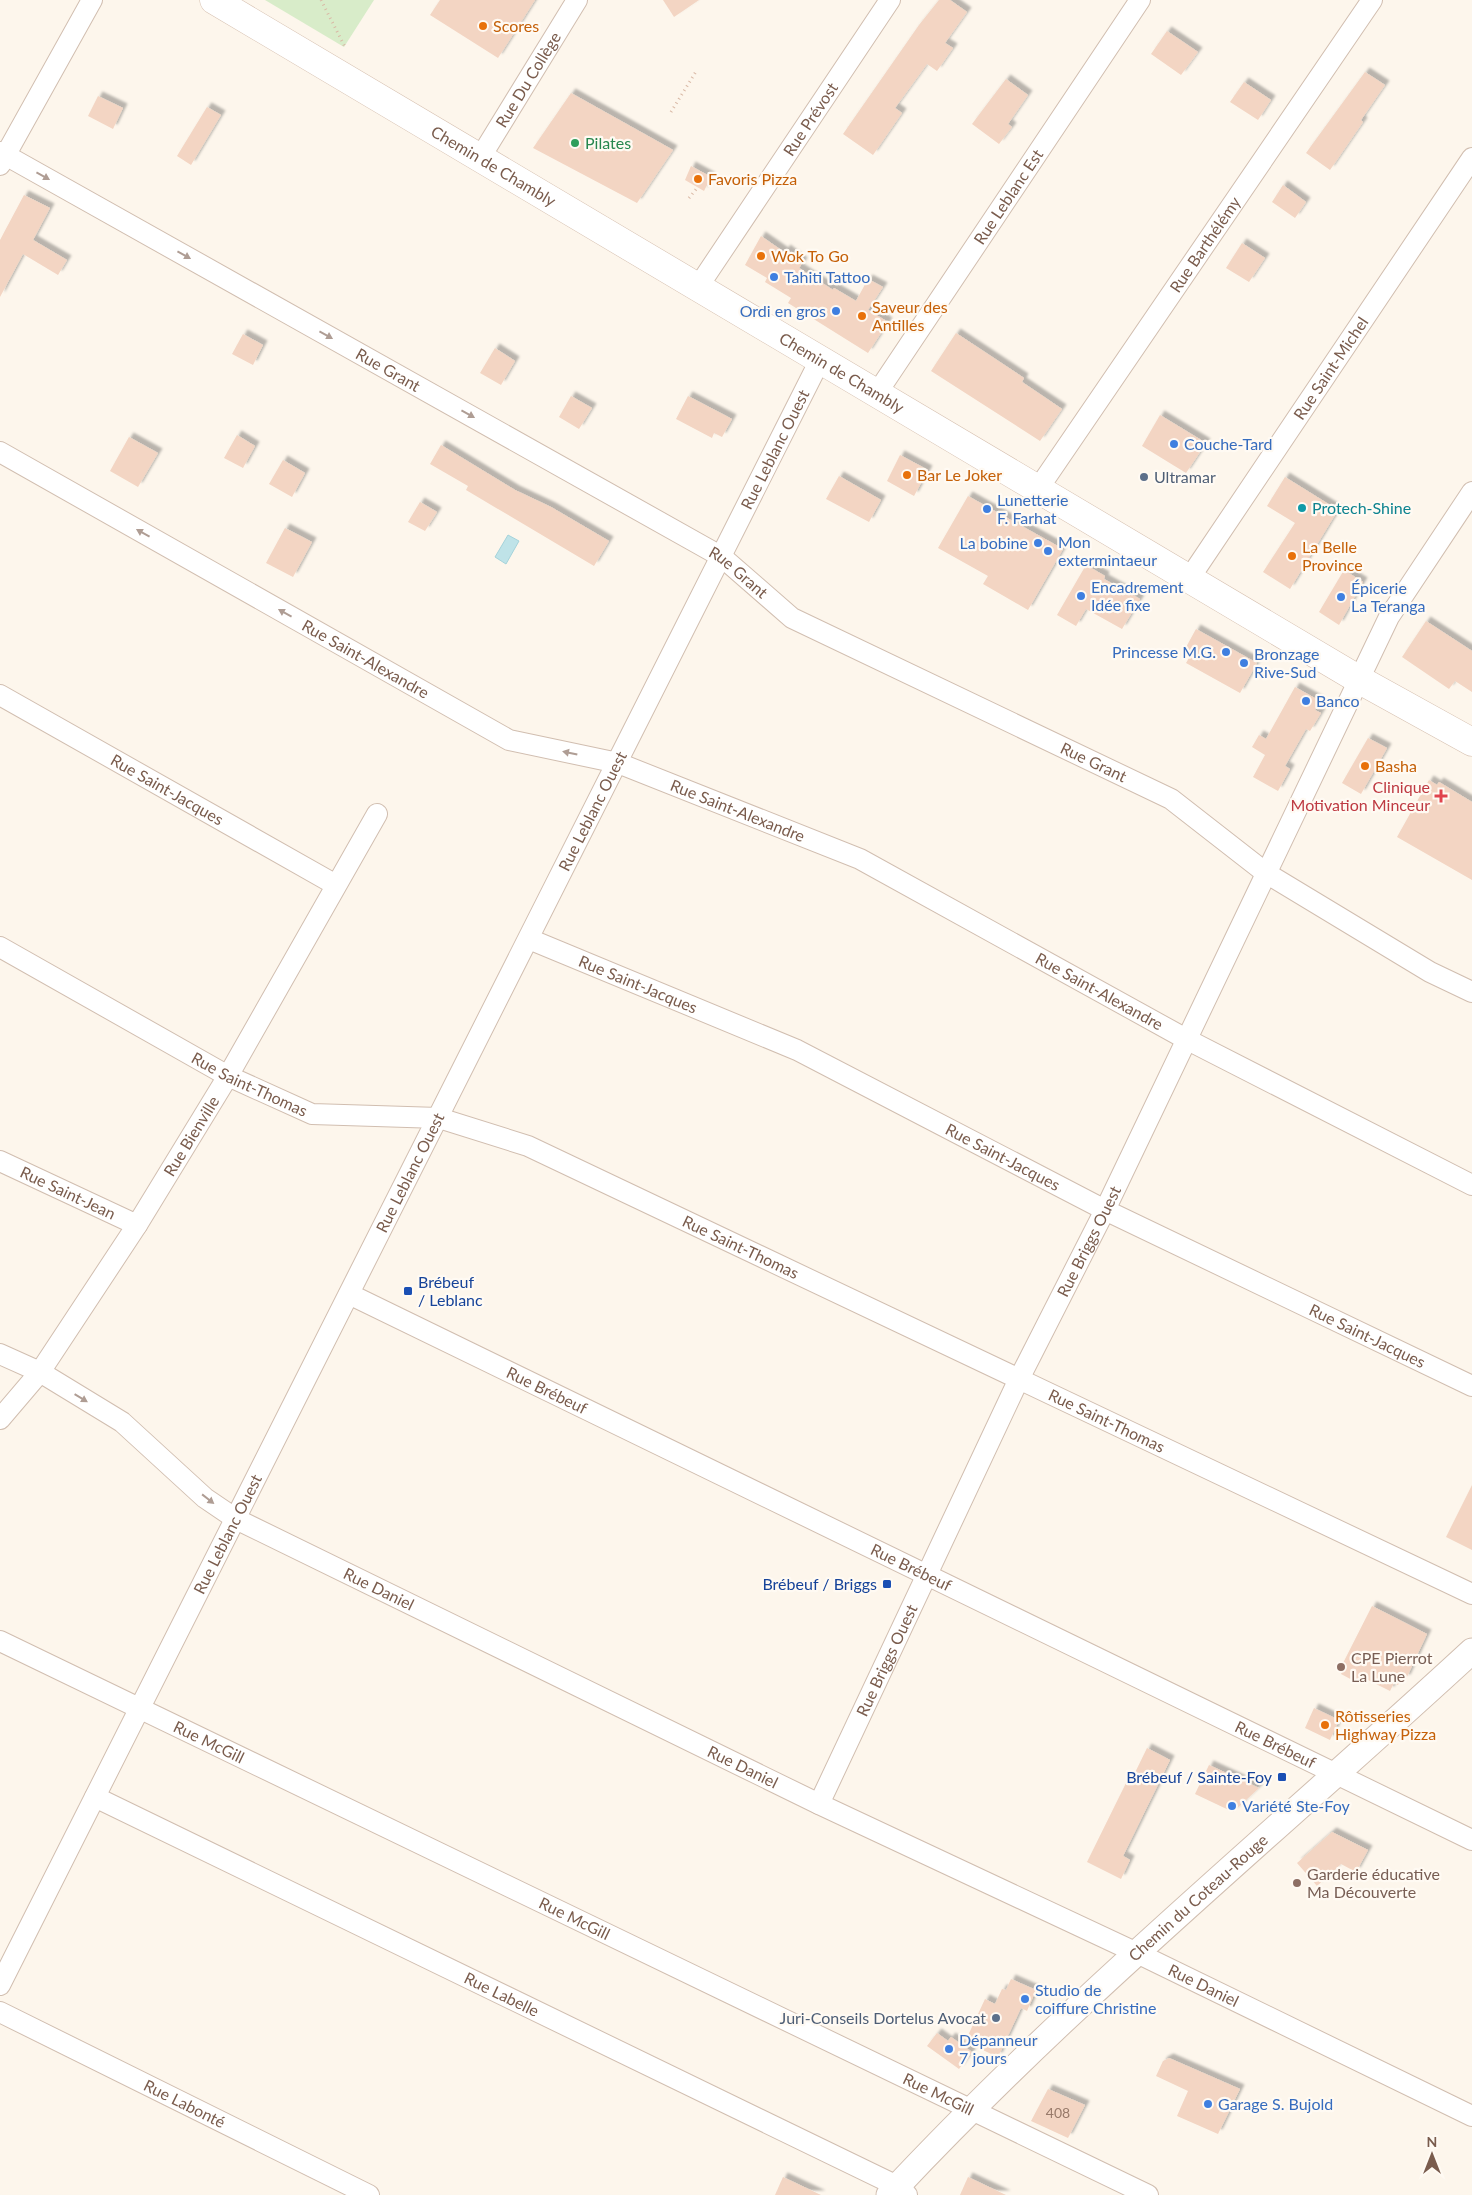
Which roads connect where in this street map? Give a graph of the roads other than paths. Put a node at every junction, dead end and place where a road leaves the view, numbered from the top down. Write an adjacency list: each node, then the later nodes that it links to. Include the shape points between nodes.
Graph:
1 (92, 0): 7 (street)
2 (214, 0): 8 (main road, Chemin de Chambly)
3 (577, 0): 8 (street, Rue Du Collège)
4 (890, 0): 10 (street, Rue Prévost)
5 (1140, 0): 12 (street, Rue Leblanc Est)
6 (1372, 0): 14 (street, Rue Barthélémy)
7 (2, 157): 16 (street, Rue Grant, one-way to 16)
8 (480, 158): 10 (main road, Chemin de Chambly)
9 (1472, 158): 17 (street, Rue Saint-Michel)
10 (698, 287): 11 (main road, Chemin de Chambly)
11 (820, 360): 12 (main road, Chemin de Chambly); 16 (street, Rue Leblanc Ouest)
12 (877, 394): 14 (main road, Chemin de Chambly)
13 (0, 452): 21 (street, Rue Saint-Alexandre, one-way to 13, via 509,740)
14 (1038, 489): 17 (main road, Chemin de Chambly)
15 (1472, 492): 18 (street, Rue Briggs Ouest, via 1389,617)
16 (722, 557): 21 (street, Rue Leblanc Ouest); 23 (street, Rue Grant, via 792,618 1171,799)
17 (1189, 579): 18 (main road, Chemin de Chambly)
18 (1358, 679): 20 (main road, Chemin de Chambly); 23 (street, Rue Briggs Ouest)
19 (0, 695): 24 (street, Rue Saint-Jacques)
20 (1472, 742)
21 (618, 763): 25 (street, Rue Leblanc Ouest); 28 (street, Rue Saint-Alexandre, via 860,859)
22 (377, 814): 24 (street, Rue Bienville)
23 (1266, 873): 27 (street, Rue Grant, via 1430,972); 28 (street, Rue Briggs Ouest)
24 (336, 885): 29 (street, Rue Bienville)
25 (529, 939): 30 (street, Rue Leblanc Ouest); 33 (street, Rue Saint-Jacques, via 797,1050)
26 (0, 947): 29 (street, Rue Saint-Thomas)
27 (1472, 992)
28 (1186, 1039): 32 (street, Rue Saint-Alexandre); 33 (street, Rue Briggs Ouest)
29 (228, 1076): 30 (street, Rue Saint-Thomas, via 312,1114); 34 (street, Rue Bienville)
30 (439, 1118): 35 (street, Rue Leblanc Ouest); 38 (street, Rue Saint-Thomas, via 528,1146)
31 (0, 1161): 34 (street, Rue Saint-Jean)
32 (1472, 1185)
33 (1105, 1210): 38 (street, Rue Briggs Ouest); 39 (street, Rue Saint-Jacques)
34 (137, 1225): 37 (street, Rue Bienville)
35 (349, 1294): 41 (street, Rue Leblanc Ouest); 42 (street, Rue Brébeuf)
36 (0, 1354): 37 (street, Rue Daniel)
37 (40, 1372): 40 (street, Rue Bienville); 41 (street, Rue Daniel, one-way to 41, via 122,1422 205,1498)
38 (1018, 1381): 42 (street, Rue Briggs Ouest); 43 (street, Rue Saint-Thomas)
39 (1472, 1386)
40 (0, 1419)
41 (236, 1519): 46 (street, Rue Leblanc Ouest); 49 (street, Rue Daniel)
42 (926, 1576): 47 (street, Rue Brébeuf); 49 (street, Rue Briggs Ouest)
43 (1472, 1594)
44 (0, 1641): 46 (street, Rue McGill)
45 (1472, 1651): 47 (street, Chemin du Coteau-Rouge)
46 (140, 1709): 48 (street, Rue Leblanc Ouest); 54 (street, Rue McGill)
47 (1338, 1775): 50 (street, Rue Brébeuf); 51 (street, Chemin du Coteau-Rouge)
48 (95, 1797): 52 (street, Rue Leblanc Ouest); 56 (street, Rue Labelle)
49 (818, 1804): 51 (street, Rue Daniel)
50 (1472, 1840)
51 (1137, 1953): 54 (street, Chemin du Coteau-Rouge); 55 (street, Rue Daniel)
52 (0, 1985)
53 (0, 2012): 57 (street, Rue Labonté)
54 (972, 2109): 56 (street, Chemin du Coteau-Rouge); 58 (street, Rue McGill)
55 (1472, 2116)
56 (898, 2192)
57 (369, 2195)
58 (1148, 2195)

